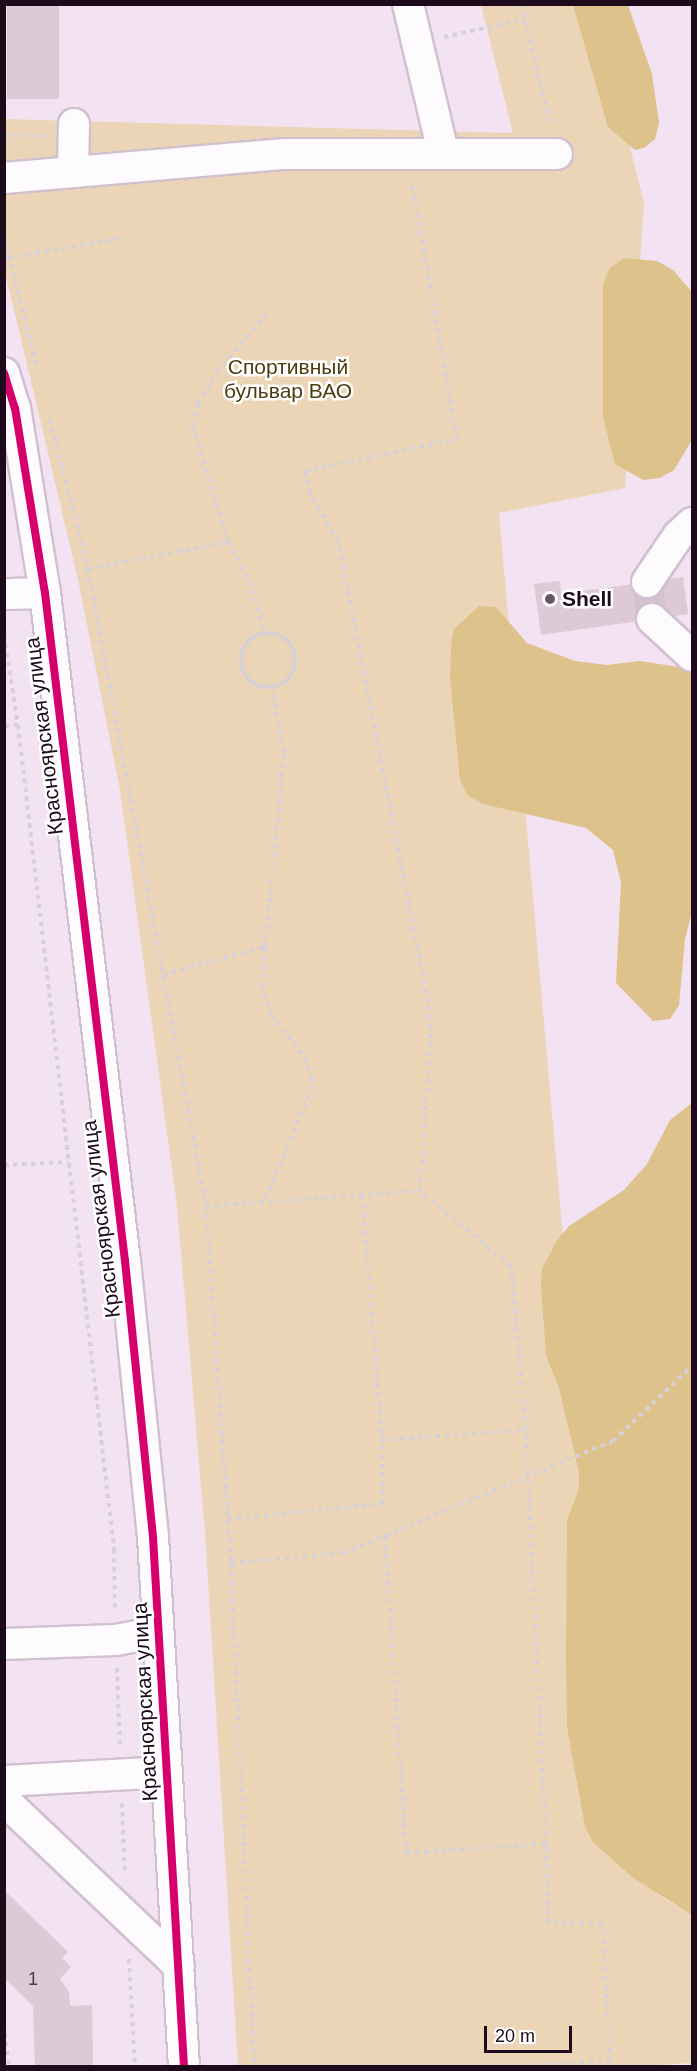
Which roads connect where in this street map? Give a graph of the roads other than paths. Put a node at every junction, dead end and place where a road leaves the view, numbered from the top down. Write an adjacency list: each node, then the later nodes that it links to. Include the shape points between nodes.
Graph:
1 (408, 4): 3 (street)
2 (74, 130): 5 (street)
3 (443, 152): 4 (street); 5 (street, via 285,154)
4 (557, 154)
5 (73, 172): 6 (street)
6 (4, 178)
7 (4, 373): 10 (street, Красноярская улица, via 17,419)
8 (693, 524): 9 (street, via 678,536)
9 (647, 582)
10 (45, 593): 11 (street); 14 (street, Красноярская улица, via 125,1261 153,1537)
11 (4, 594)
12 (652, 619): 13 (street)
13 (693, 656)
14 (158, 1632): 15 (street, via 116,1640); 16 (street, Красноярская улица)
15 (4, 1644)
16 (167, 1772): 17 (street); 19 (street, Красноярская улица)
17 (4, 1780)
18 (4, 1800): 19 (street)
19 (178, 1966): 20 (street, Красноярская улица)
20 (184, 2067)

